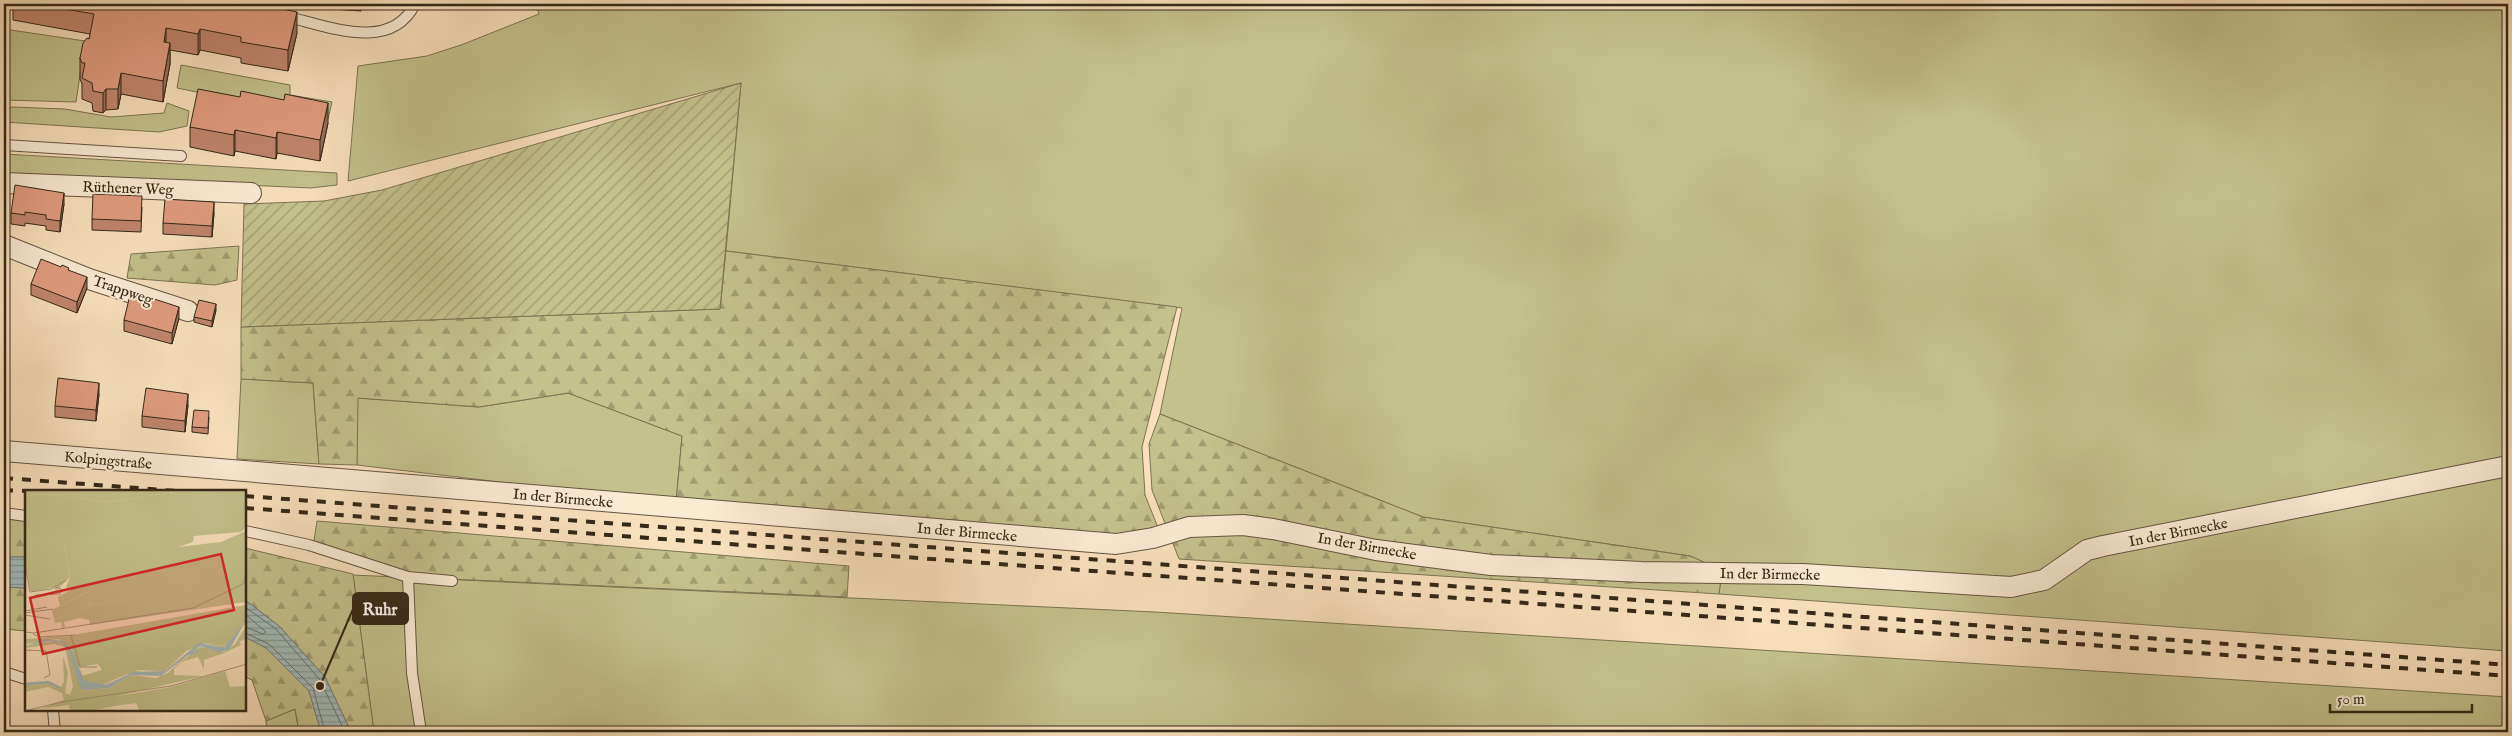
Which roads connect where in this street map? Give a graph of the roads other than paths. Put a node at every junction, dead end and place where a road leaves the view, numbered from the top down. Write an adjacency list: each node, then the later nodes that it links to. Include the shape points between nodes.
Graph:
1 (415, 4): 2 (lane, via 399,24 372,33 342,30)
2 (274, 14)
3 (4, 145): 4 (lane)
4 (181, 156)
5 (4, 183): 6 (street, Rüthener Weg)
6 (251, 193)
7 (4, 245): 8 (street, Trappweg, via 89,279)
8 (188, 311)
9 (4, 451): 11 (street, Kolpingstraße)
10 (2508, 466): 11 (street, In der Birmecke, via 2103,546 2087,550 2044,580 2011,587 1803,574 1625,572 1491,565 1384,551 1243,525 1188,527 1153,538 1116,544)
11 (212, 468)
12 (4, 513): 13 (lane)
13 (25, 516)
14 (246, 531): 15 (lane, via 309,545)
15 (408, 577): 16 (lane); 21 (lane, via 412,673)
16 (452, 581)
17 (4, 672): 18 (lane)
18 (25, 679)
19 (53, 711): 20 (lane)
20 (54, 732)
21 (420, 732)

